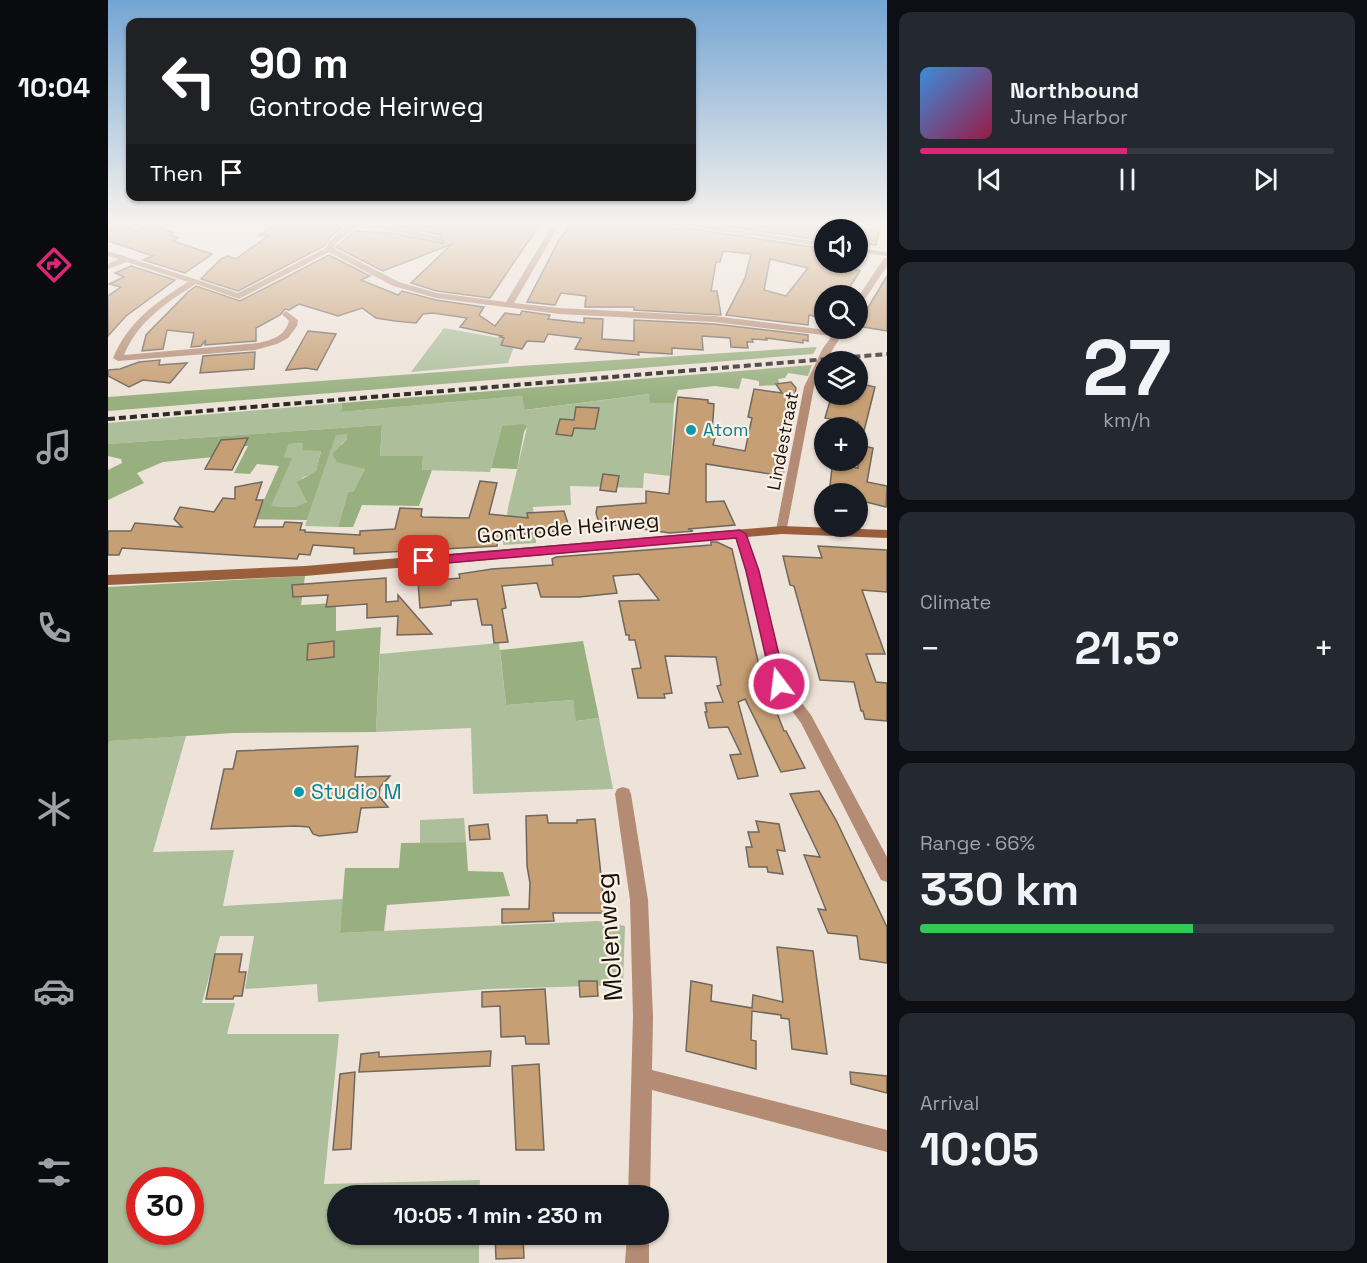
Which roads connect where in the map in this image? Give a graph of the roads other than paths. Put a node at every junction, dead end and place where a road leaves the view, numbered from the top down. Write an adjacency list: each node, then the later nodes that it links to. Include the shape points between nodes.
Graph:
1 (191, 281): 5 (street)
2 (268, 281): 5 (street, via 239,296)
3 (392, 281): 6 (street, via 436,295)
4 (522, 281): 6 (street)
5 (194, 282): 7 (street, via 161,302 143,319 129,334 118,358 271,343 293,326 294,320)
6 (508, 305): 8 (street)
7 (286, 314)
8 (814, 329)
9 (835, 339): 10 (street, Lindestraat, via 809,387)
10 (782, 530): 11 (street, Gontrode Heirweg); 12 (street, Gontrode Heirweg)
11 (740, 534): 13 (street, Gontrode Heirweg, via 305,571); 15 (street, via 779,684 806,719)
12 (887, 534)
13 (108, 580)
14 (623, 794): 16 (street, Molenweg, via 639,900)
15 (887, 874)
16 (641, 1077): 17 (street); 18 (street, Molenweg)
17 (887, 1141)
18 (639, 1185)
19 (638, 1245): 20 (street)
20 (637, 1263)

